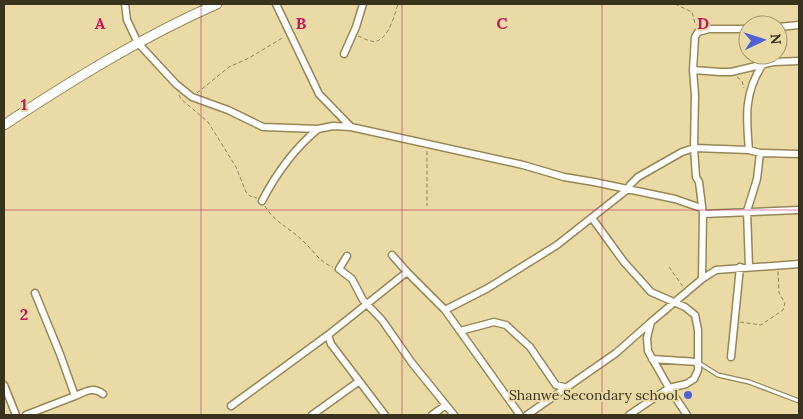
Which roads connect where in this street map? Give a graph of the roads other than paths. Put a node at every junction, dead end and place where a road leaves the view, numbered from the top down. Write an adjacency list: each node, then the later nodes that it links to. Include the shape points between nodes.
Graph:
1 (125, 4): 8 (street, via 130,30)
2 (217, 4): 8 (street)
3 (276, 4): 14 (street, via 319,94)
4 (363, 4): 9 (street)
5 (799, 25): 7 (street)
6 (738, 29): 12 (street, via 708,29 696,34)
7 (799, 34)
8 (138, 43): 13 (street); 15 (street, via 192,97 264,127)
9 (344, 54)
10 (759, 65): 12 (street, via 731,72)
11 (762, 65): 17 (street, via 752,83 749,100 746,120)
12 (693, 70): 16 (street)
13 (4, 126)
14 (351, 127): 15 (street); 20 (street)
15 (318, 129): 21 (street, via 293,154)
16 (694, 148): 17 (street); 20 (street, via 638,177); 23 (street)
17 (749, 150): 18 (street)
18 (760, 153): 19 (street); 24 (street, via 757,179)
19 (799, 154)
20 (628, 189): 23 (street, via 675,199); 25 (street)
21 (262, 200)
22 (799, 210): 24 (street)
23 (702, 211): 24 (street); 32 (street)
24 (746, 212): 30 (street)
25 (592, 218): 34 (street, via 650,292); 36 (street, via 518,270)
26 (392, 255): 31 (street)
27 (347, 256): 35 (street, via 339,269 352,279)
28 (799, 264): 30 (street)
29 (740, 267): 30 (street); 32 (street, via 716,270); 40 (street)
30 (749, 267)
31 (407, 272): 35 (street); 36 (street)
32 (702, 279): 34 (street)
33 (35, 293): 48 (street)
34 (675, 303): 37 (street); 42 (street, via 692,312 697,319)
35 (367, 305): 39 (street); 50 (street)
36 (445, 310): 38 (street)
37 (651, 322): 41 (street, via 647,338); 45 (street, via 616,353)
38 (460, 332): 45 (street, via 494,322 503,323 530,347 556,385); 58 (street)
39 (328, 336): 43 (street); 51 (street)
40 (731, 357)
41 (652, 359): 42 (street); 46 (street)
42 (698, 362): 46 (street, via 694,379); 49 (lane, via 718,375 749,382)
43 (358, 382): 54 (street); 55 (street)
44 (4, 385): 52 (street)
45 (564, 388): 59 (street)
46 (669, 388): 60 (street); 61 (street)
47 (102, 394): 48 (street, via 91,390)
48 (75, 396): 53 (street)
49 (799, 401)
50 (446, 405): 56 (street); 57 (street)
51 (231, 406)
52 (16, 415)
53 (26, 415)
54 (312, 415)
55 (385, 415)
56 (432, 415)
57 (454, 415)
58 (520, 415)
59 (526, 415)
60 (629, 415)
61 (687, 415)

